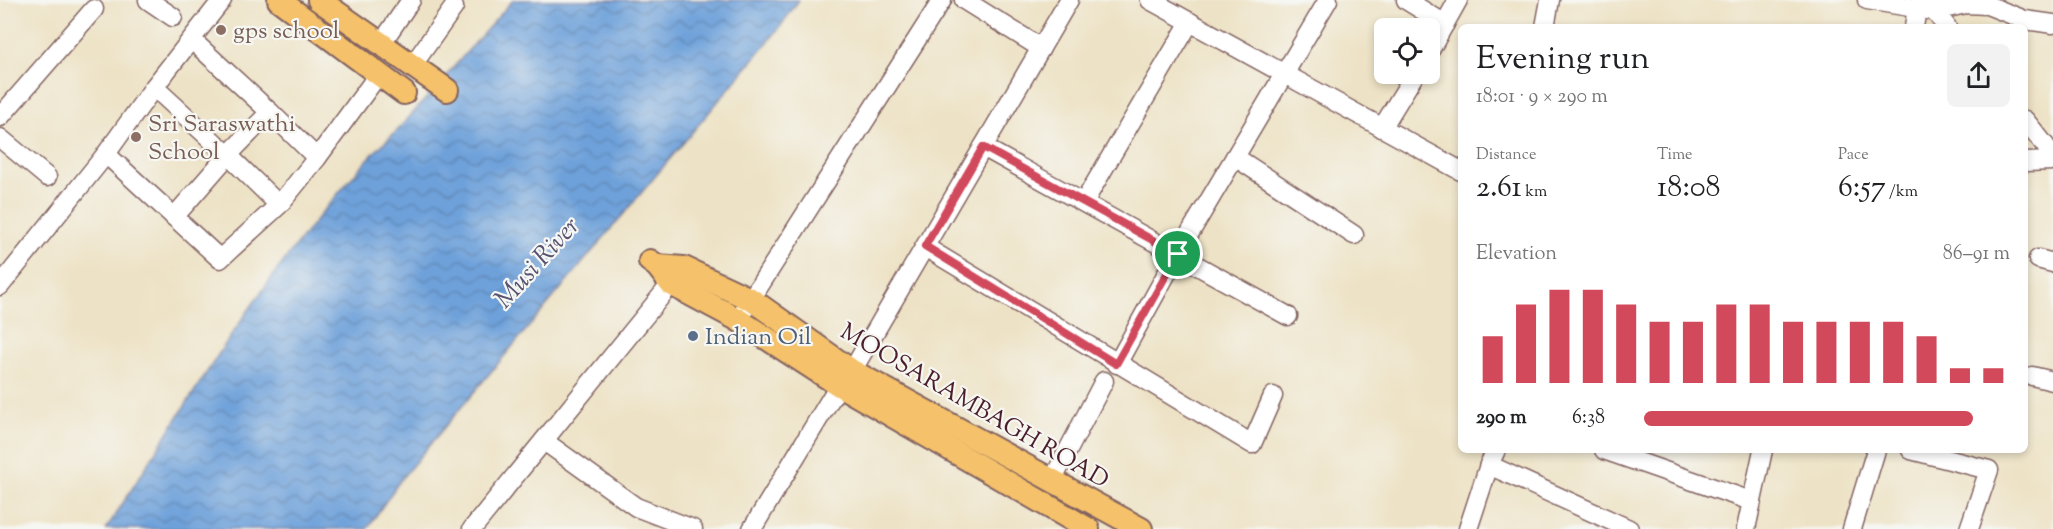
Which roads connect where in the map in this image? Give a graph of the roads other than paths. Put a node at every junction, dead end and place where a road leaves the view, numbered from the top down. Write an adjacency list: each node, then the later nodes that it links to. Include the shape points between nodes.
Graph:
1 (148, 0): 18 (street)
2 (222, 0): 26 (street)
3 (279, 0): 31 (main road)
4 (319, 0): 27 (main road)
5 (411, 0): 27 (street)
6 (942, 0): 58 (street)
7 (964, 0): 28 (street)
8 (1069, 0): 28 (street)
9 (1150, 0): 19 (street)
10 (1328, 0): 30 (street)
11 (1406, 0): 20 (street)
12 (1458, 0): 20 (street)
13 (1550, 0): 21 (street)
14 (1867, 0): 17 (street)
15 (454, 7): 29 (street)
16 (94, 9): 37 (street)
17 (1925, 9): 22 (street); 23 (street); 24 (street, via 1987,5 2025,20)
18 (173, 17)
19 (1190, 22): 30 (street); 50 (street)
20 (1445, 24): 25 (street)
21 (1546, 24)
22 (1916, 24)
23 (1943, 24)
24 (2053, 24)
25 (1440, 33)
26 (192, 40): 33 (street); 36 (street)
27 (381, 44): 29 (main road)
28 (1041, 48): 41 (street)
29 (412, 66): 34 (main road)
30 (1284, 74): 39 (street); 45 (street)
31 (378, 75): 35 (main road); 46 (street)
32 (1409, 84): 39 (street)
33 (154, 87): 43 (street); 44 (street)
34 (447, 90)
35 (404, 93)
36 (270, 112): 44 (street); 46 (street)
37 (0, 117)
38 (2028, 124): 42 (street)
39 (1382, 128): 48 (street)
40 (0, 138): 49 (street)
41 (983, 147): 50 (street); 54 (street)
42 (2051, 153): 47 (street)
43 (106, 154): 52 (street); 57 (street)
44 (228, 155): 51 (street); 52 (street)
45 (1235, 157): 53 (street); 55 (street)
46 (317, 158): 51 (street)
47 (2028, 161)
48 (1458, 169)
49 (47, 177)
50 (1084, 202): 55 (street)
51 (279, 205): 52 (street, via 220,259)
52 (174, 217)
53 (1354, 235)
54 (925, 246): 61 (street); 63 (street)
55 (1178, 254): 59 (street); 61 (street)
56 (665, 269): 58 (main road, MOOSARAMBAGH ROAD); 60 (main road, MOOSARAMBAGH ROAD); 67 (street)
57 (0, 286)
58 (752, 300): 60 (street); 63 (main road, MOOSARAMBAGH ROAD)
59 (1287, 316)
60 (737, 319): 63 (main road, MOOSARAMBAGH ROAD)
61 (1116, 364): 66 (street, via 1252,444)
62 (2032, 376): 65 (street)
63 (845, 378): 73 (main road, MOOSARAMBAGH ROAD); 77 (street); 78 (main road, MOOSARAMBAGH ROAD)
64 (1104, 381): 73 (street)
65 (2053, 381)
66 (1273, 396)
67 (544, 441): 75 (street); 76 (street, via 636,507)
68 (1613, 453): 74 (street)
69 (1762, 453): 74 (street)
70 (1874, 453): 83 (street)
71 (1923, 453): 84 (street, via 1989,470)
72 (1493, 457): 80 (street); 81 (street)
73 (1052, 482): 79 (main road, MOOSARAMBAGH ROAD)
74 (1751, 501): 82 (street)
75 (472, 529)
76 (693, 529)
77 (752, 529)
78 (1088, 529)
79 (1141, 529)
80 (1468, 529)
81 (1629, 529)
82 (1746, 529)
83 (1852, 529)
84 (1969, 529)

